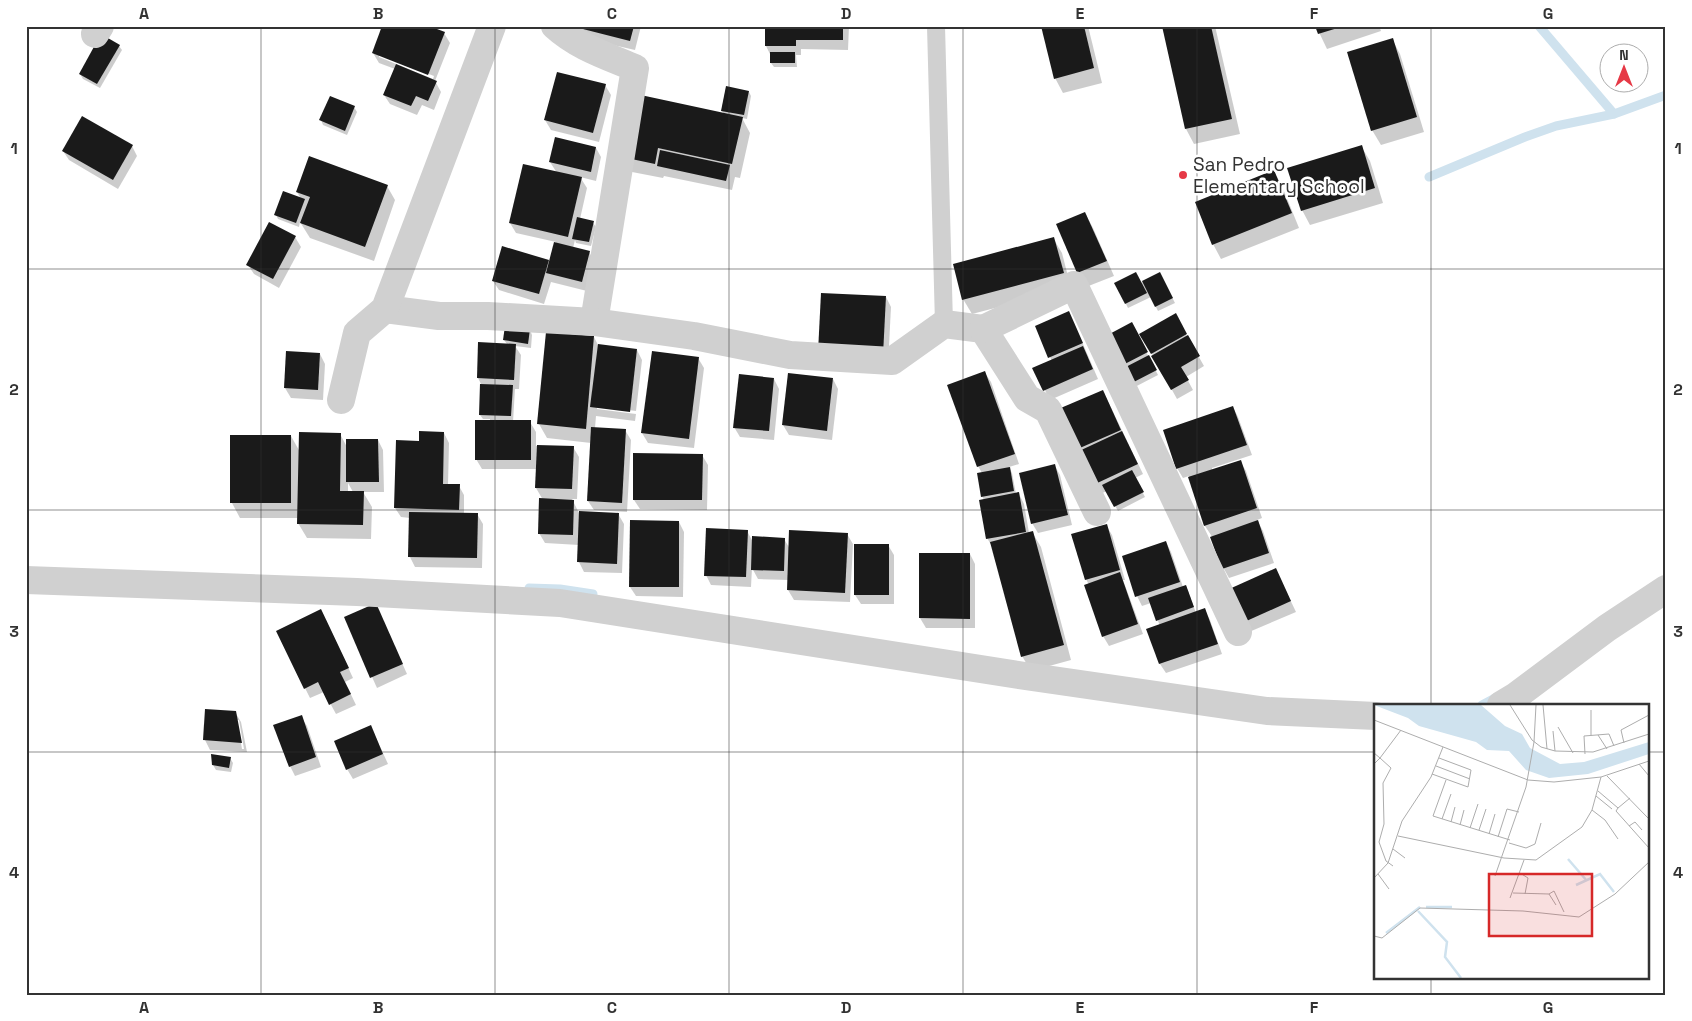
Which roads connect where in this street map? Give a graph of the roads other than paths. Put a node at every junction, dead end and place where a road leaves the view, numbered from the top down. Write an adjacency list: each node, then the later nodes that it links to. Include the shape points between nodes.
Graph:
1 (492, 26): 4 (street)
2 (555, 26): 5 (street, via 568,38 635,68)
3 (936, 26): 6 (lane)
4 (385, 309): 5 (street, via 438,316); 8 (street, via 357,333)
5 (594, 322): 6 (street, via 694,336 790,355 892,361)
6 (944, 324): 7 (street)
7 (983, 330): 9 (street, via 1028,398 1048,410); 12 (street, via 1074,285)
8 (341, 400)
9 (1097, 512)
10 (26, 580): 14 (street, via 357,592 560,604 1268,711)
11 (1666, 588): 13 (street)
12 (1238, 632)
13 (1503, 704)
14 (1374, 716)

